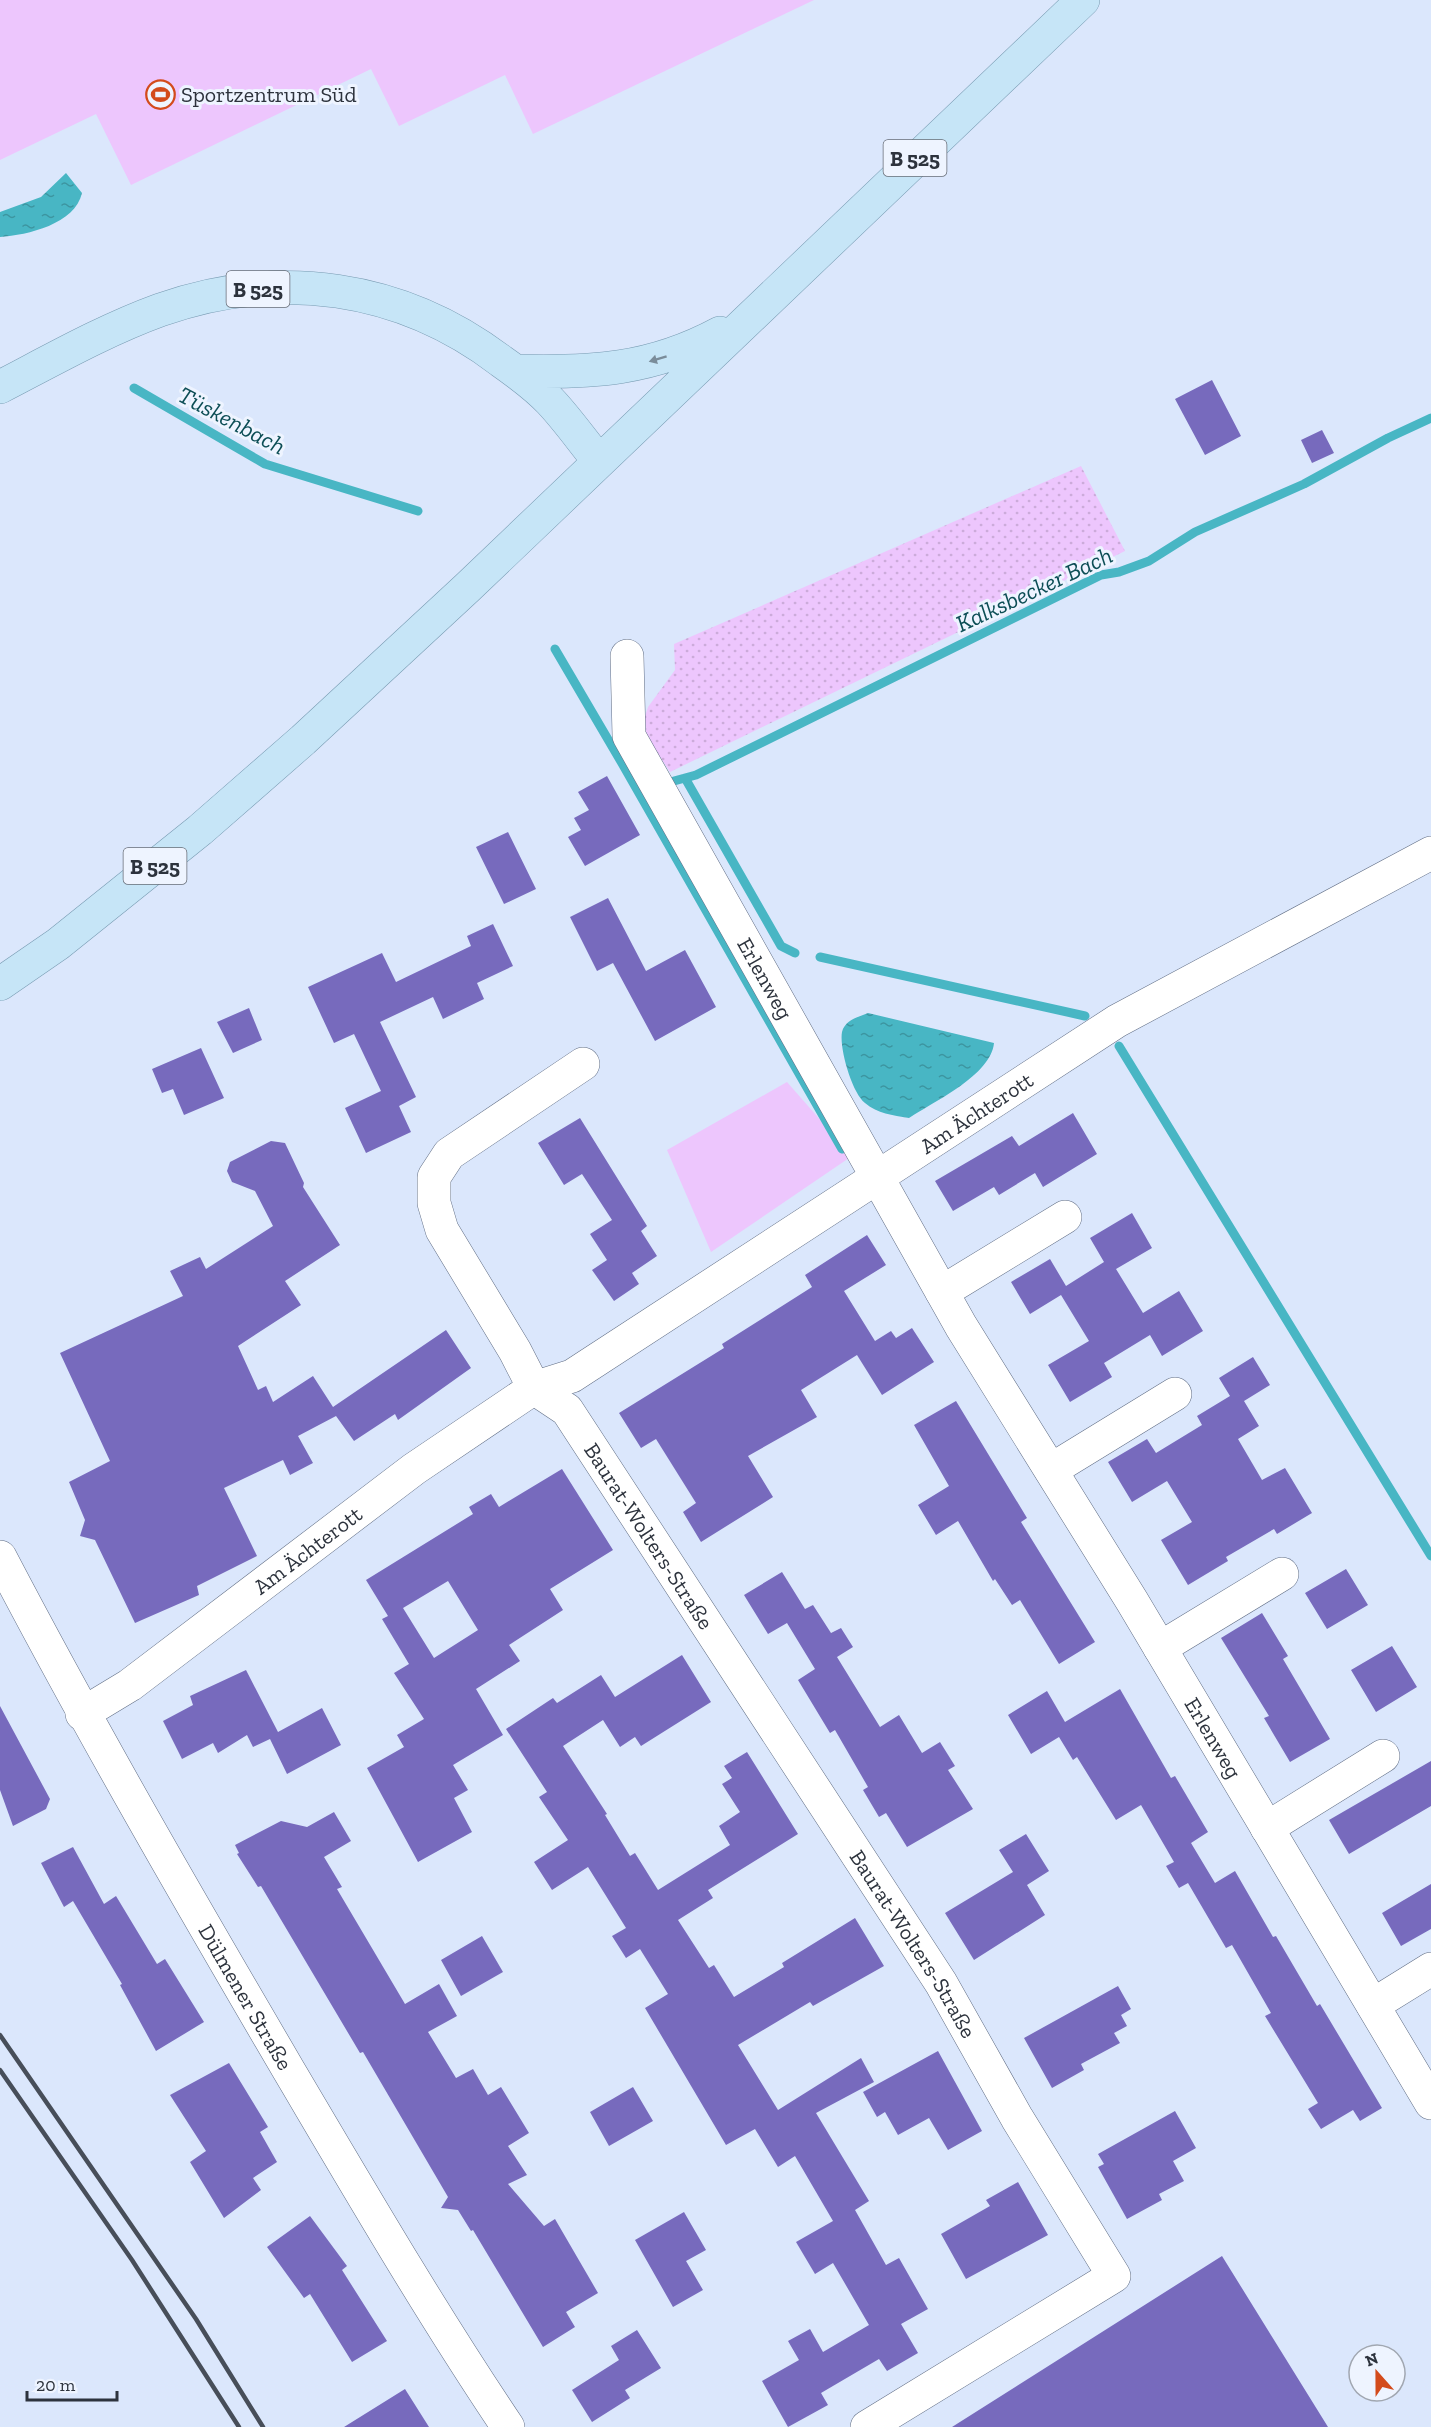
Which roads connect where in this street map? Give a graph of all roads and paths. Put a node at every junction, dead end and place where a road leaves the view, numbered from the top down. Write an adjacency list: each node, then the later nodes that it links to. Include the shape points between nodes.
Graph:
1 (1083, 0): 2 (main road, B 525)
2 (749, 318): 3 (main road, one-way to 3, via 689,350 634,366 565,372); 5 (main road, B 525)
3 (516, 371): 4 (main road, B 525, via 482,346 413,310 352,293 284,288 219,294 160,310); 5 (main road, B 525, via 550,401)
4 (0, 387)
5 (599, 461): 8 (main road, B 525, via 295,747 58,944)
6 (627, 656): 10 (street, Erlenweg, via 629,736)
7 (1431, 853): 10 (street, Am Ächterott, via 1117,1022)
8 (0, 984)
9 (583, 1064): 13 (street, via 449,1154 434,1177 434,1203 442,1230)
10 (878, 1176): 12 (street, Erlenweg); 13 (street, Am Ächterott, via 572,1376)
11 (1065, 1217): 12 (street)
12 (942, 1292): 15 (street, Erlenweg)
13 (534, 1388): 19 (street, Am Ächterott, via 414,1469 130,1685); 26 (street, Baurat-Wolters-Straße, via 567,1410 573,1419 941,1983 1017,2118 1114,2276)
14 (1175, 1394): 15 (street)
15 (1051, 1470): 18 (street, Erlenweg)
16 (0, 1557): 19 (street, Dülmener Straße)
17 (1282, 1574): 18 (street)
18 (1160, 1648): 21 (street, Erlenweg)
19 (82, 1714): 25 (street, Dülmener Straße, via 346,2166)
20 (1383, 1756): 21 (street)
21 (1267, 1828): 23 (street, Erlenweg)
22 (1431, 1969): 23 (street)
23 (1373, 2005): 24 (street, Erlenweg)
24 (1431, 2103)
25 (508, 2427)
26 (867, 2427)

